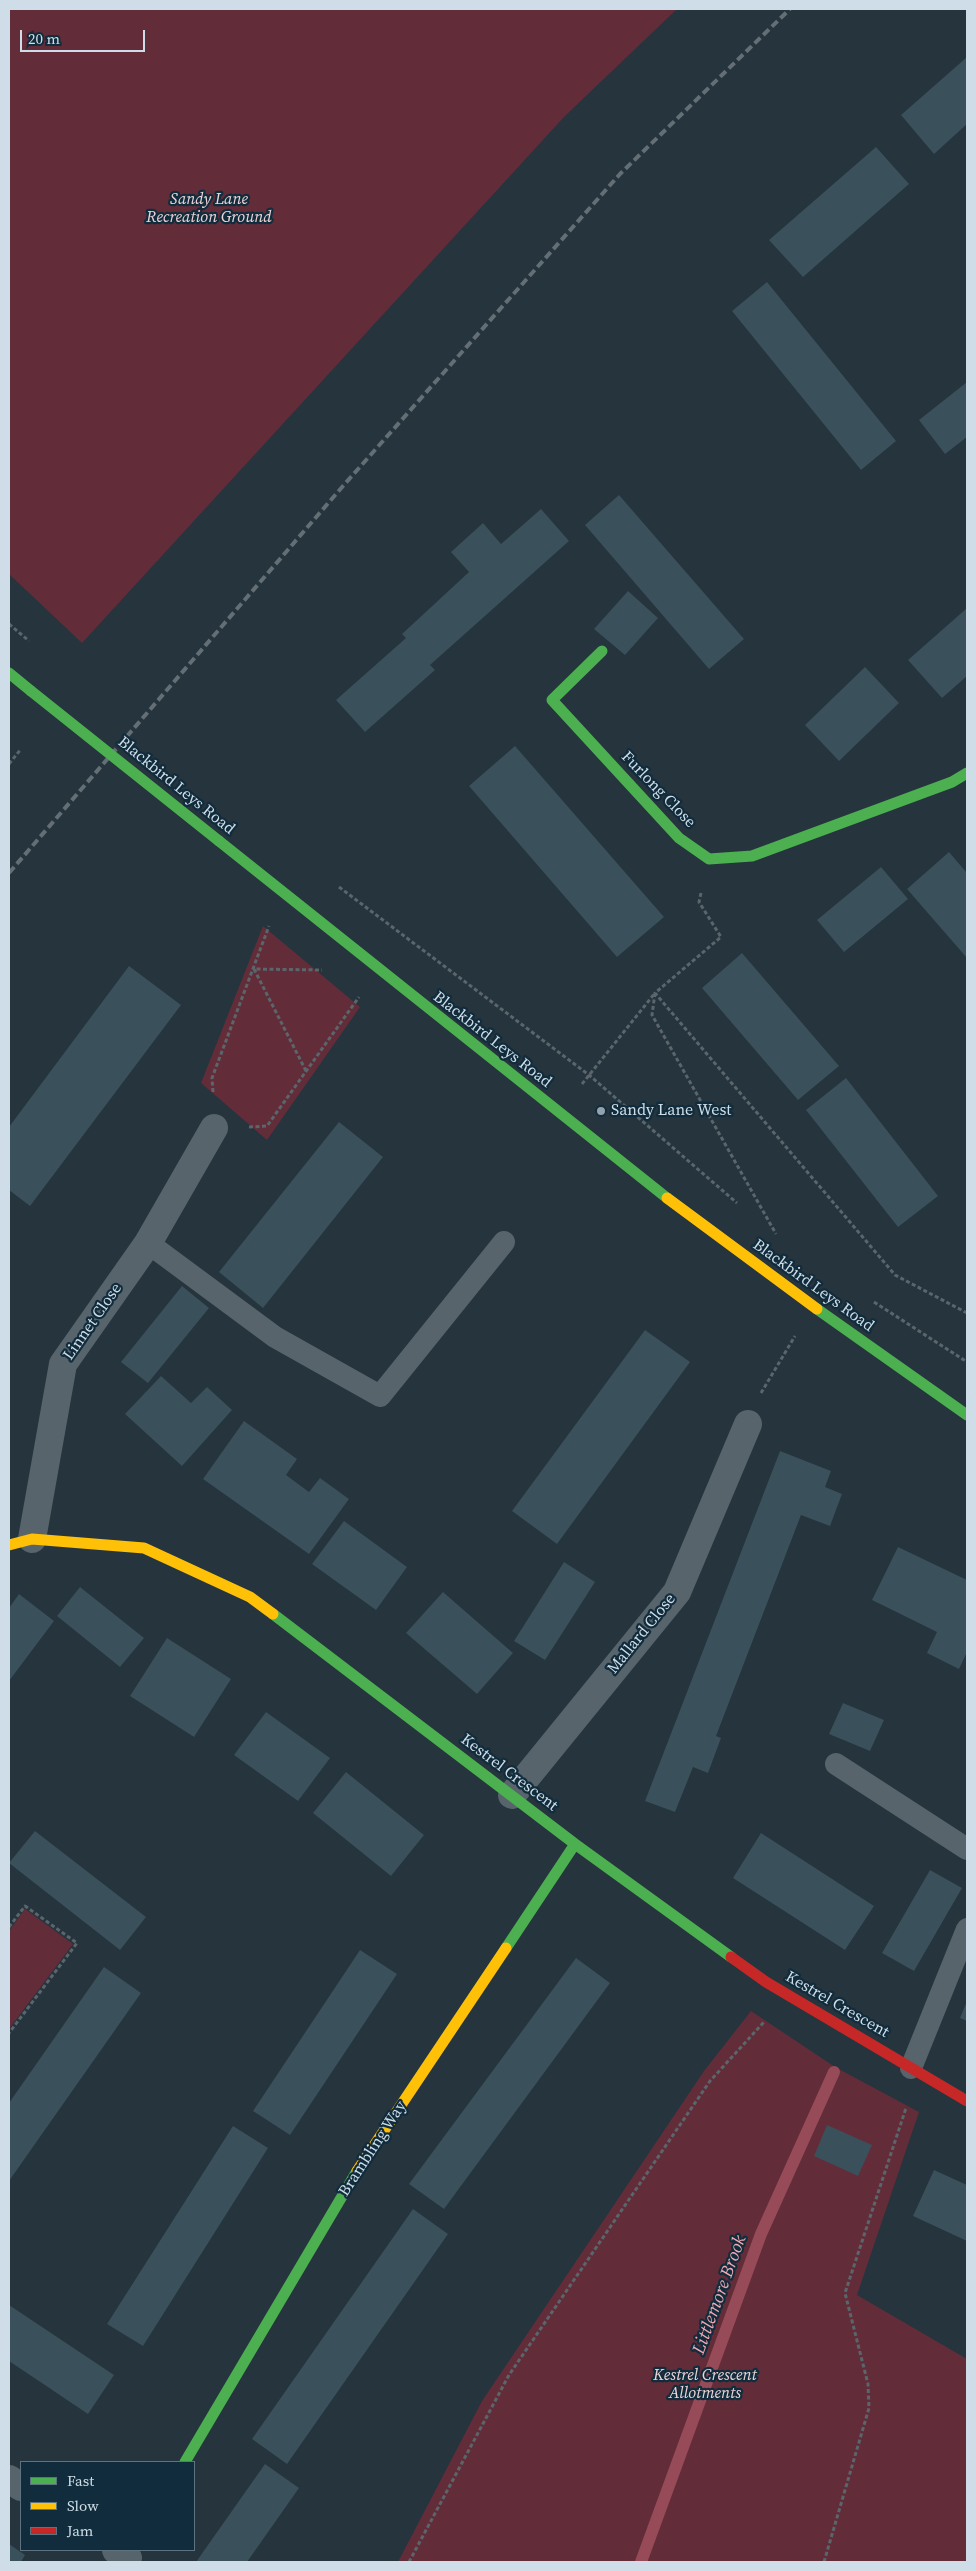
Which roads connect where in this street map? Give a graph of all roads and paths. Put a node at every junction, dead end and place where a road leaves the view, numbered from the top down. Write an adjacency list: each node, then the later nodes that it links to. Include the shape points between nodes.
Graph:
1 (602, 651): 6 (street, Furlong Close, via 552,700 679,838)
2 (9, 673): 8 (street, Blackbird Leys Road, bridge)
3 (21, 749): 4 (path)
4 (9, 764)
5 (967, 773): 6 (street, via 952,782 752,856)
6 (709, 859): 11 (path, via 699,902 721,937)
7 (334, 884): 13 (path)
8 (280, 891): 9 (path); 10 (street, Blackbird Leys Road)
9 (254, 969): 10 (path); 12 (path); 15 (path, via 212,1078)
10 (378, 970): 12 (path); 14 (street, Blackbird Leys Road)
11 (656, 993): 13 (path); 17 (path, via 652,1015 780,1241); 22 (path, via 895,1275)
12 (306, 1071): 15 (path, via 267,1126)
13 (589, 1075): 14 (path); 16 (path)
14 (558, 1113): 21 (street, Blackbird Leys Road)
15 (214, 1128): 19 (street, Linnet Close)
16 (744, 1209)
17 (766, 1228)
18 (504, 1242): 19 (lane, via 380,1396 275,1337)
19 (148, 1243): 27 (street, Linnet Close, via 63,1364)
20 (870, 1299): 23 (path)
21 (813, 1307): 24 (path); 25 (street, Blackbird Leys Road)
22 (967, 1313)
23 (967, 1362)
24 (763, 1387)
25 (967, 1415)
26 (748, 1424): 29 (street, Mallard Close, via 677,1592)
27 (21, 1542): 29 (street, Kestrel Crescent, via 144,1548 250,1597)
28 (836, 1764): 31 (lane)
29 (512, 1795): 30 (street, Kestrel Crescent)
30 (575, 1844): 34 (street, Kestrel Crescent); 38 (street, Brambling Way, via 359,2168)
31 (967, 1849)
32 (9, 1927): 35 (path, via 25,1906 77,1942)
33 (967, 1929): 36 (lane)
34 (784, 1993): 36 (street, Kestrel Crescent); 41 (path, via 766,2021 710,2082 509,2375)
35 (9, 2033)
36 (914, 2069): 37 (street, Kestrel Crescent); 42 (path, via 845,2293 868,2384 869,2408)
37 (967, 2101)
38 (186, 2461)
39 (9, 2479): 40 (street)
40 (20, 2486)
41 (409, 2562)
42 (824, 2562)

